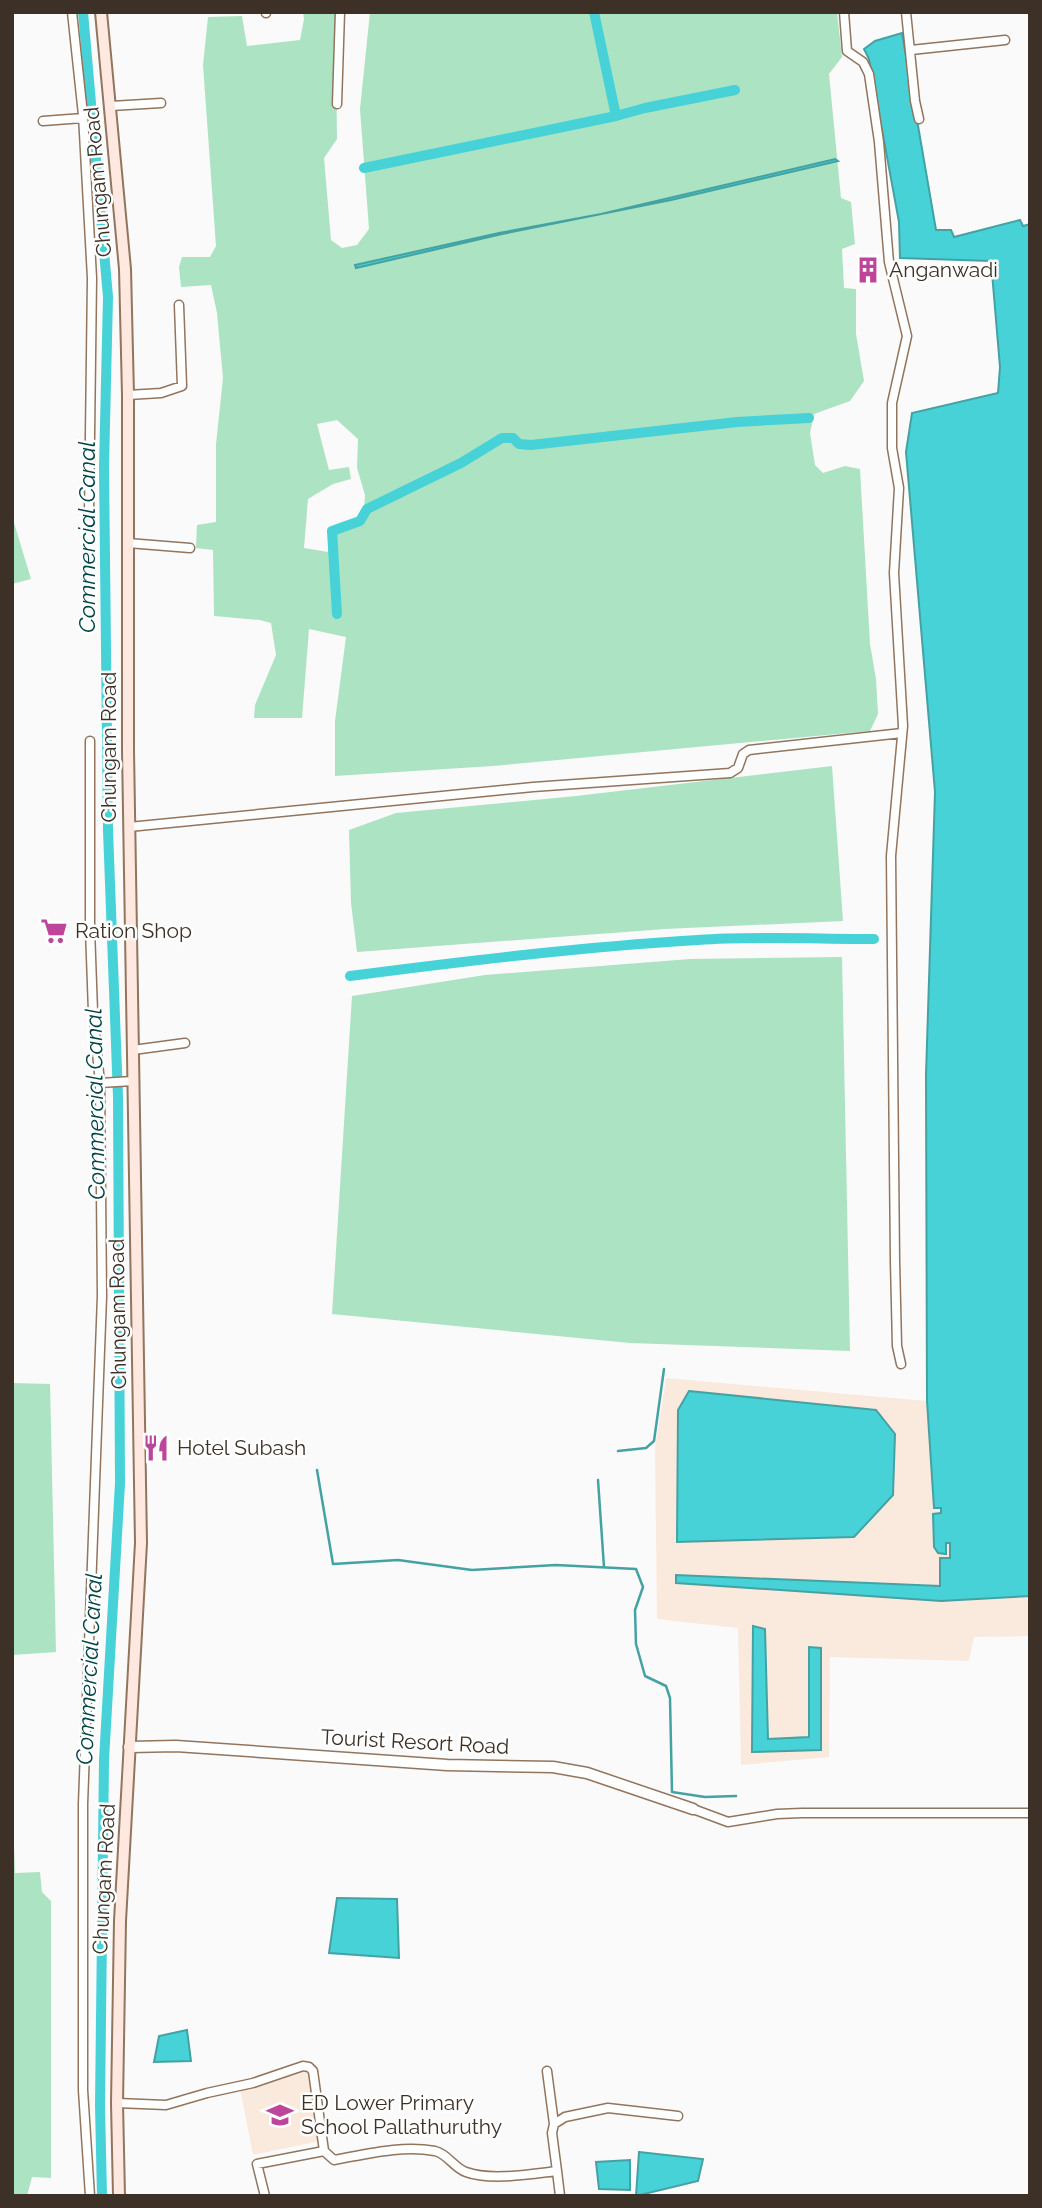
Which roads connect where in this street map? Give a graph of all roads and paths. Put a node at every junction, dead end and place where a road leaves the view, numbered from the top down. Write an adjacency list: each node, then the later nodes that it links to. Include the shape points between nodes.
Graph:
1 (72, 12): 11 (street)
2 (101, 12): 10 (main road, Chungam Road)
3 (340, 12): 9 (street)
4 (844, 12): 19 (street, via 847,51 863,62 869,74 880,142 889,262 907,336 892,403 892,448 900,488 894,573)
5 (906, 12): 7 (street)
6 (1005, 40): 7 (street)
7 (911, 50): 12 (street)
8 (161, 103): 10 (street)
9 (337, 104)
10 (111, 106): 15 (main road, Chungam Road, via 125,269)
11 (83, 118): 13 (street); 16 (street, via 92,278)
12 (919, 119)
13 (43, 121)
14 (179, 305): 15 (street, via 182,386 162,393)
15 (128, 395): 17 (main road, Chungam Road)
16 (89, 514)
17 (128, 543): 18 (street); 21 (main road, Chungam Road)
18 (190, 548)
19 (902, 733): 21 (street, via 750,751 730,773); 26 (street, via 891,856 895,1261)
20 (90, 741): 25 (street, via 90,929)
21 (129, 827): 23 (main road, Chungam Road)
22 (185, 1043): 23 (street)
23 (133, 1050): 24 (main road, Chungam Road)
24 (130, 1081): 25 (street); 27 (main road, Chungam Road, via 141,1543)
25 (101, 1083): 36 (street, via 102,1296 83,1804 83,2090)
26 (901, 1364)
27 (129, 1747): 28 (street, Tourist Resort Road, via 553,1767 587,1773); 31 (main road, Chungam Road)
28 (693, 1810): 29 (street, via 729,1822 802,1813)
29 (1030, 1813)
30 (547, 2070): 33 (street)
31 (117, 2103): 34 (street, via 166,2105 309,2067); 37 (main road, Chungam Road)
32 (678, 2116): 33 (street, via 608,2108 565,2117)
33 (554, 2124): 35 (street)
34 (324, 2151): 35 (street, via 334,2160 386,2150 437,2152 473,2174); 38 (street, via 257,2164)
35 (557, 2171): 39 (street)
36 (90, 2196)
37 (119, 2196)
38 (265, 2196)
39 (560, 2196)

